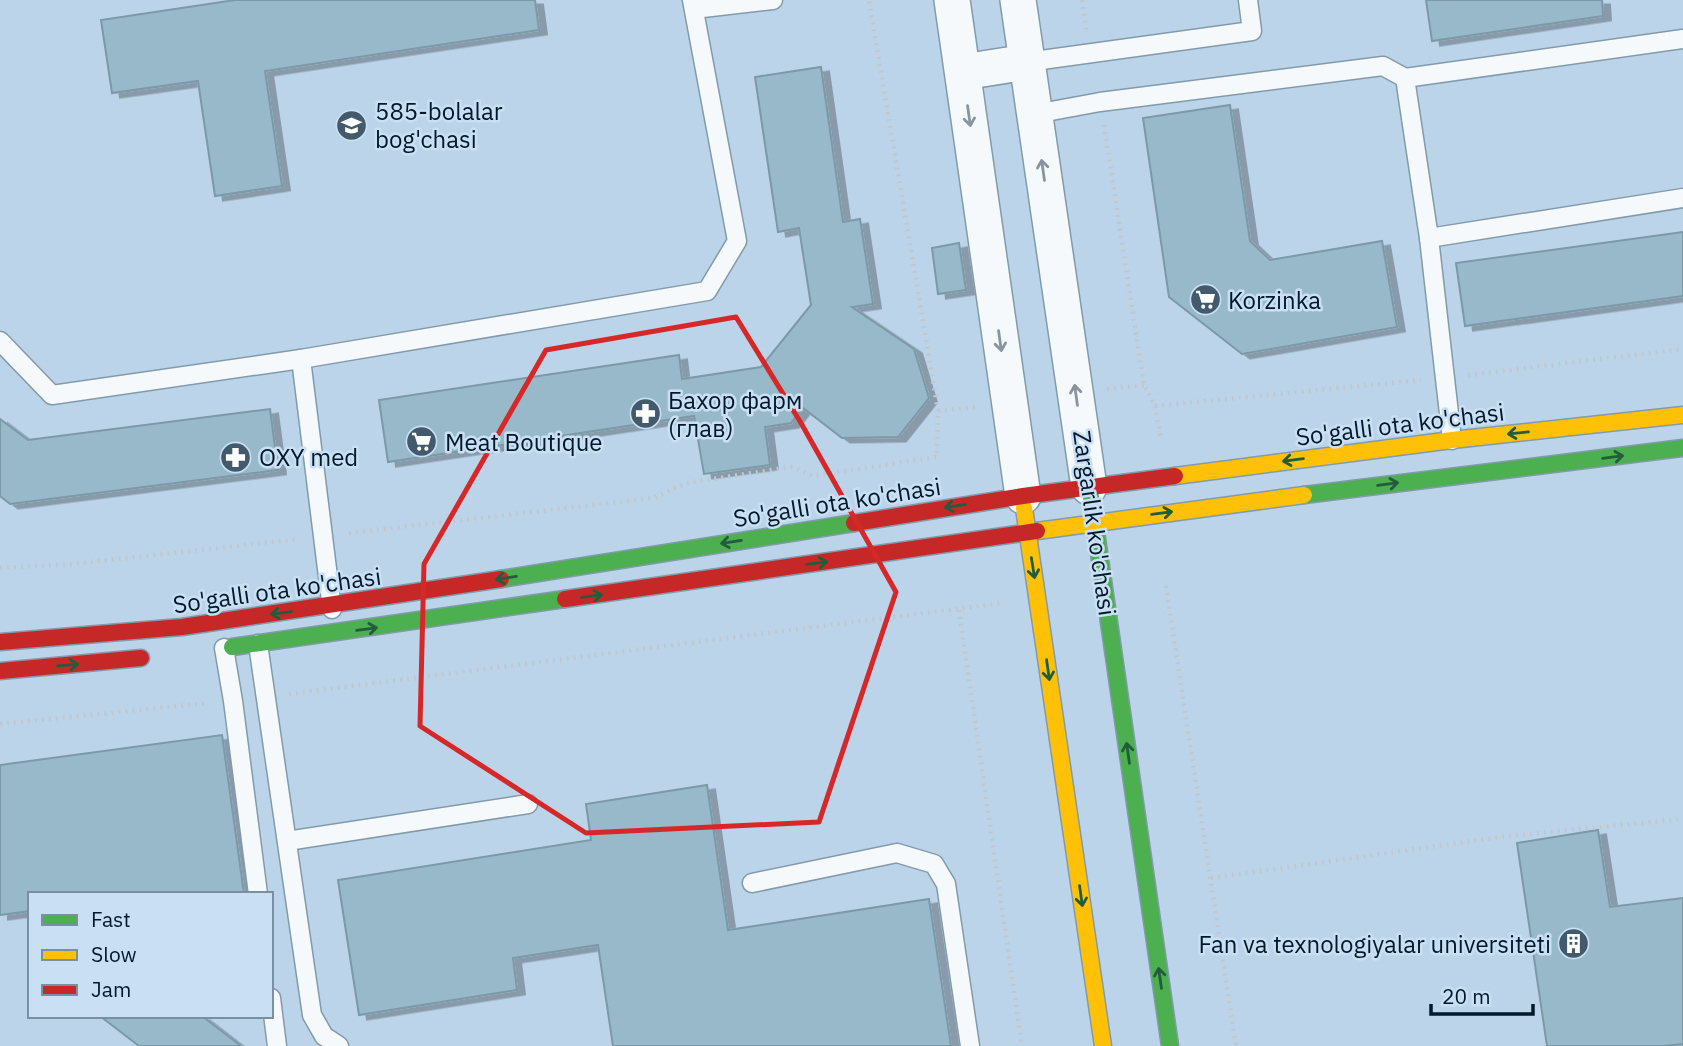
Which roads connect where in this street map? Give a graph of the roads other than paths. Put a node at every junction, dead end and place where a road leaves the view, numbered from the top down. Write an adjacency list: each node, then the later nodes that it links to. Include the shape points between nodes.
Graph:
1 (772, 0): 5 (lane)
2 (953, 0): 8 (street)
3 (1018, 0): 7 (street, Zargarlik ko'chasi)
4 (1248, 0): 7 (lane, via 1252,31)
5 (693, 5): 14 (lane, via 737,242 707,290)
6 (1683, 39): 9 (lane)
7 (1027, 62): 8 (street); 10 (street, Zargarlik ko'chasi)
8 (963, 72): 19 (street, one-way to 19)
9 (1405, 78): 10 (lane, via 1384,66); 12 (lane)
10 (1035, 114): 18 (street, Zargarlik ko'chasi, one-way to 10)
11 (1683, 198): 12 (lane)
12 (1429, 238): 16 (lane)
13 (0, 341): 14 (lane, via 52,395)
14 (301, 359): 22 (lane)
15 (1683, 415): 16 (main road, So'galli ota ko'chasi, one-way to 16)
16 (1452, 440): 18 (main road, So'galli ota ko'chasi, one-way to 18)
17 (1683, 448): 20 (main road, So'galli ota ko'chasi, one-way to 17)
18 (1089, 486): 19 (main road, So'galli ota ko'chasi); 20 (main road, Zargarlik ko'chasi)
19 (1023, 496): 21 (main road); 22 (main road, So'galli ota ko'chasi, one-way to 22)
20 (1094, 522): 21 (main road, So'galli ota ko'chasi); 38 (main road, Zargarlik ko'chasi, one-way to 20)
21 (1028, 532): 23 (main road, So'galli ota ko'chasi, one-way to 21); 37 (main road, one-way to 37)
22 (332, 606): 23 (lane); 24 (main road, So'galli ota ko'chasi, one-way to 24, via 182,628)
23 (336, 634): 25 (main road, So'galli ota ko'chasi)
24 (0, 642)
25 (258, 644): 26 (main road, So'galli ota ko'chasi); 30 (lane)
26 (217, 649): 32 (lane, via 233,701)
27 (158, 656): 28 (main road, one-way to 27)
28 (0, 671)
29 (528, 804): 30 (lane)
30 (287, 841): 35 (lane, via 312,1015 324,1036)
31 (752, 883): 36 (lane, via 897,853 934,864 946,884)
32 (258, 892)
33 (273, 1014): 34 (lane)
34 (277, 1046)
35 (339, 1046)
36 (970, 1046)
37 (1103, 1046)
38 (1170, 1046)

